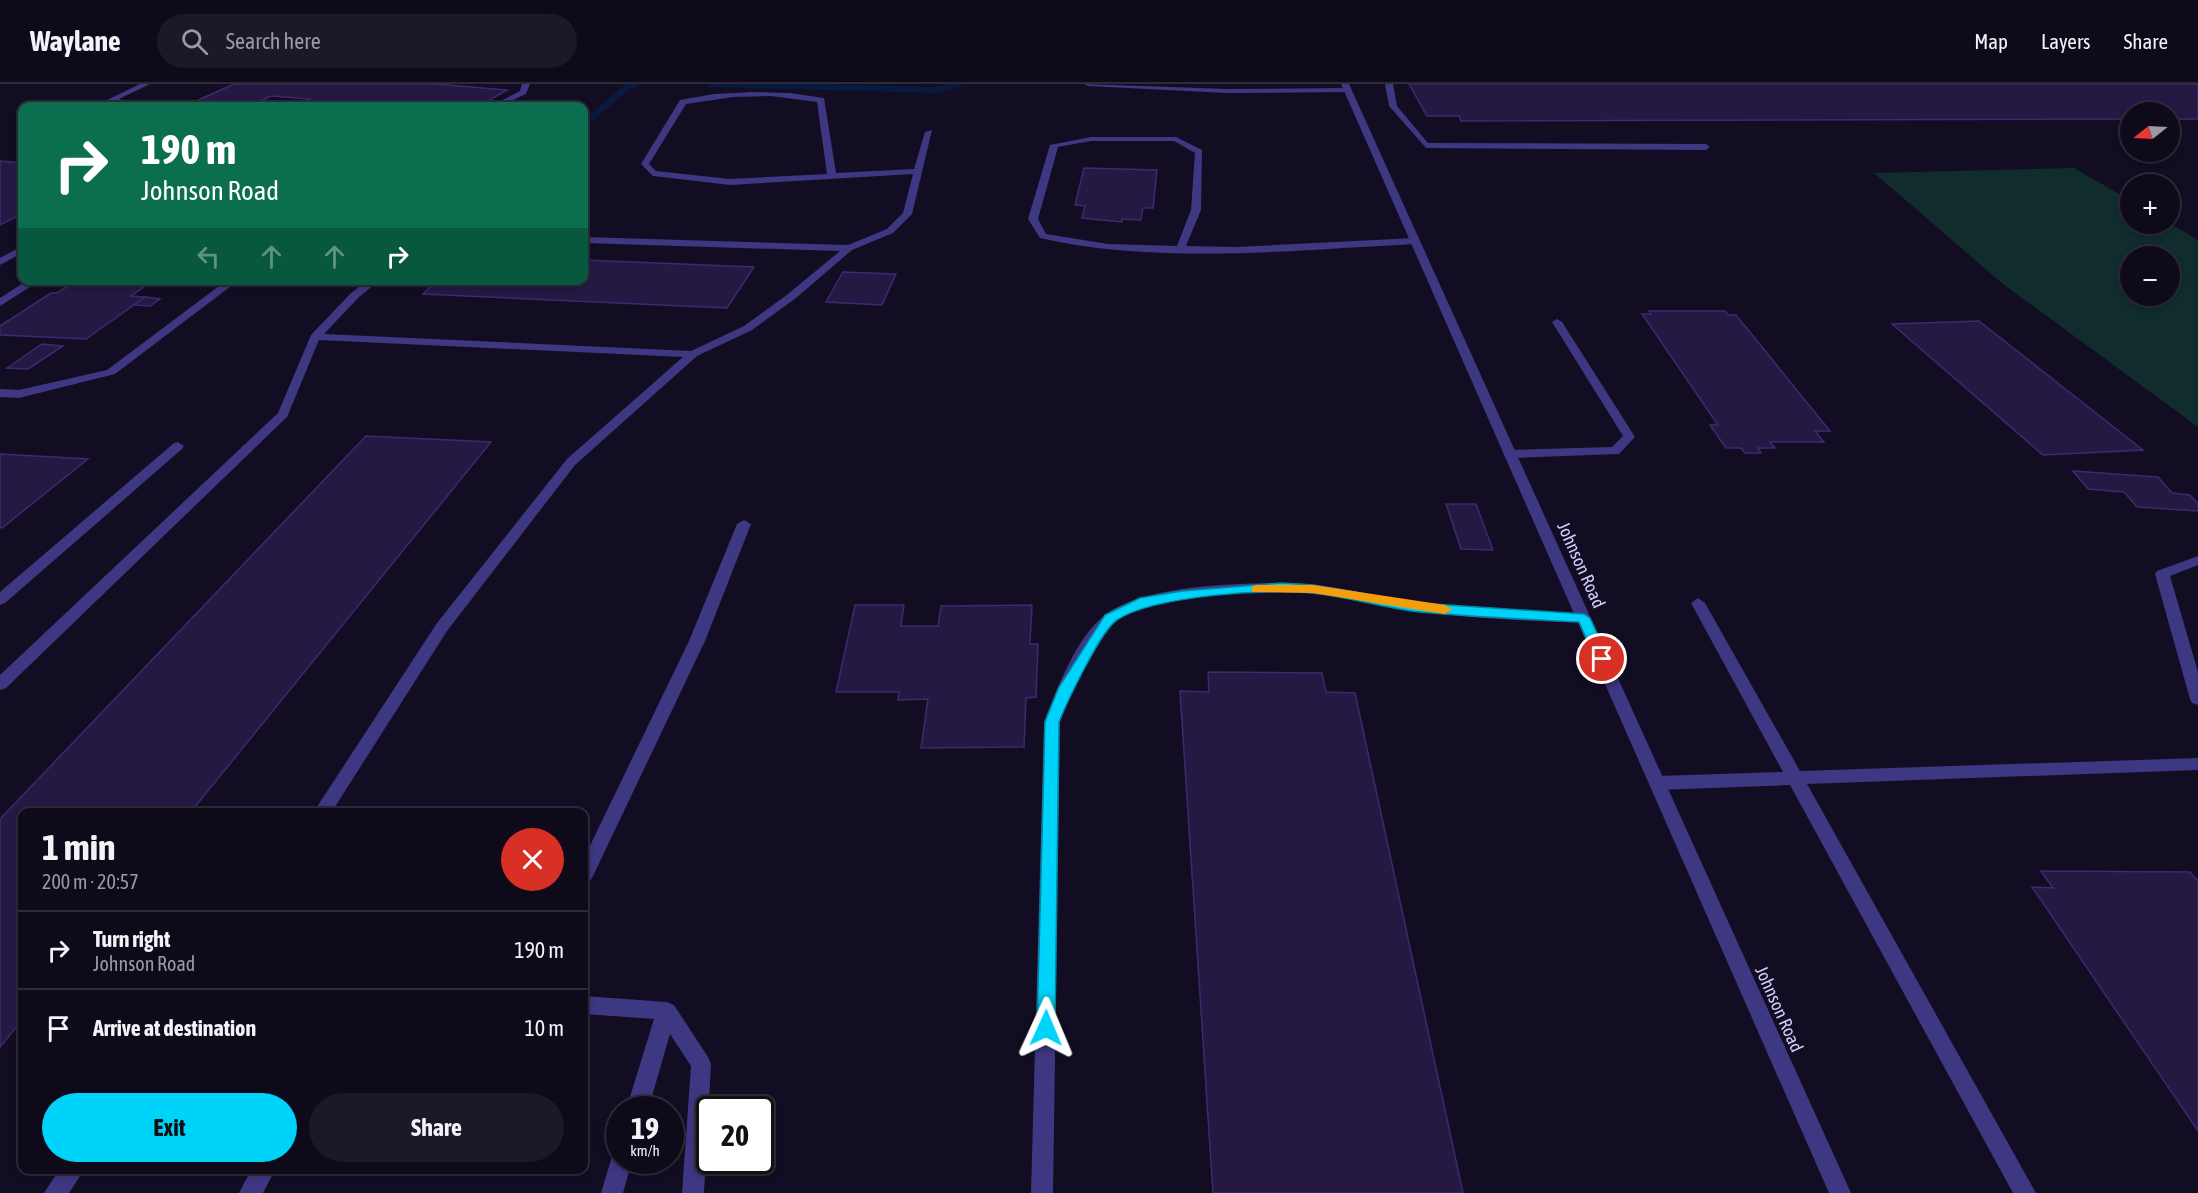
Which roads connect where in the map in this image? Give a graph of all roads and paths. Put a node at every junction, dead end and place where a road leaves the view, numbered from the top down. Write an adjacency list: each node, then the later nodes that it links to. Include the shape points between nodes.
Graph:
1 (146, 84): 6 (street, via 111,99)
2 (526, 84): 7 (street, via 523,92)
3 (1088, 84): 5 (street, via 1227,91)
4 (1389, 84): 9 (street, via 1393,106 1426,145)
5 (1347, 87): 13 (street, Johnson Road)
6 (123, 102)
7 (503, 102)
8 (929, 132): 10 (street)
9 (1706, 147)
10 (918, 171): 11 (street); 14 (street, via 908,214 890,231)
11 (832, 176): 11 (street, via 730,182 653,173 645,164 683,102 703,96 803,95 821,100)
12 (588, 240): 14 (street)
13 (1415, 241): 15 (street); 27 (street, Johnson Road)
14 (849, 248): 24 (street, via 748,328)
15 (1180, 249): 15 (street, via 1107,247 1043,236 1033,219 1054,145 1091,139 1176,139 1199,152 1196,210)
16 (18, 251): 17 (street)
17 (0, 262)
18 (28, 285): 21 (street)
19 (227, 285): 25 (street, via 111,372 19,394)
20 (368, 285): 23 (street)
21 (0, 303)
22 (1557, 322): 27 (street, via 1629,437 1616,451)
23 (315, 337): 24 (street); 33 (street, via 283,414)
24 (693, 354): 38 (street, via 571,462 442,627)
25 (0, 393)
26 (178, 446): 30 (street)
27 (1510, 454): 32 (street, Johnson Road)
28 (744, 524): 39 (street, via 697,640)
29 (2198, 560): 34 (street, via 2162,574)
30 (0, 600)
31 (1698, 603): 36 (street)
32 (1584, 618): 37 (street, Johnson Road); 50 (street, via 1418,607 1346,593 1281,587 1171,597 1140,603 1110,618 1066,687 1052,722)
33 (0, 684)
34 (2198, 699)
35 (2198, 764): 36 (street)
36 (1797, 778): 37 (street); 52 (street)
37 (1657, 783): 51 (street, Johnson Road)
38 (325, 808)
39 (588, 868)
40 (588, 1005): 41 (street)
41 (667, 1011): 42 (street); 49 (street, via 701,1064)
42 (641, 1096)
43 (70, 1174): 46 (street)
44 (262, 1174): 47 (street)
45 (617, 1174): 48 (street)
46 (55, 1193)
47 (250, 1193)
48 (612, 1193)
49 (693, 1193)
50 (1042, 1193)
51 (1840, 1193)
52 (2025, 1193)

